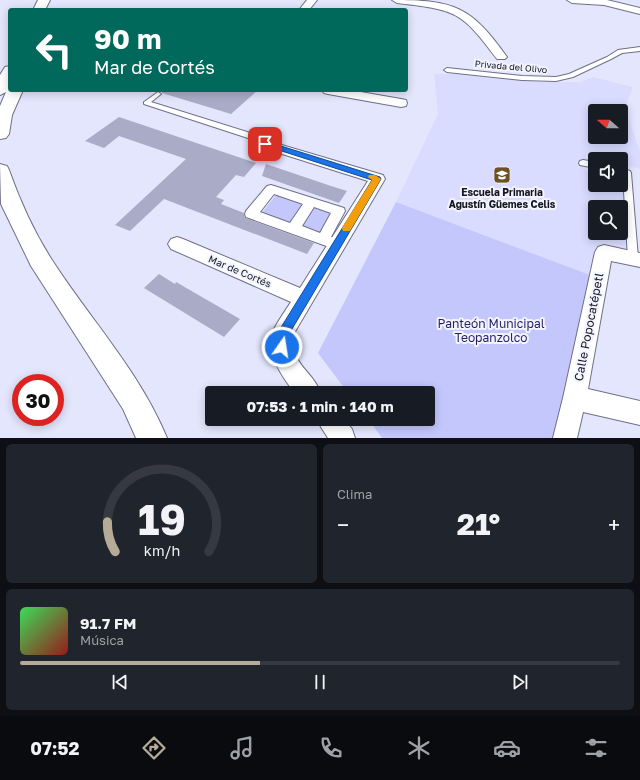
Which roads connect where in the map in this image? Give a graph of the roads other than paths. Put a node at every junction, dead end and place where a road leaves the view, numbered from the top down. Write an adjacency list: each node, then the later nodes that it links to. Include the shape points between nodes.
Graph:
1 (312, 0): 4 (street)
2 (397, 0): 7 (street, via 447,8 464,15)
3 (572, 0): 5 (street, via 604,2)
4 (306, 8)
5 (640, 11)
6 (640, 48): 8 (lane, Privada del Olivo, via 620,51 571,76 556,79)
7 (502, 57)
8 (447, 70)
9 (8, 74): 10 (street)
10 (0, 90)
11 (14, 92): 15 (street, via 4,115)
12 (340, 92): 14 (street)
13 (158, 94): 16 (lane, via 146,103 254,137)
14 (401, 102)
15 (0, 134)
16 (265, 144): 23 (street, via 377,179)
17 (584, 163): 18 (lane)
18 (588, 164)
19 (0, 170): 31 (street, via 11,204 43,266 133,399)
20 (628, 183): 25 (lane)
21 (311, 202): 22 (street); 22 (street, via 271,189 251,214); 23 (street, via 339,211)
22 (293, 228): 23 (street)
23 (330, 242): 26 (street)
24 (177, 244): 26 (street, Mar de Cortés)
25 (636, 259): 28 (street, Calle Popocatépetl, via 604,252)
26 (303, 298): 27 (street, via 284,333 282,347 286,363)
27 (304, 386)
28 (575, 398): 29 (street); 33 (street, Calle Popocatépetl)
29 (640, 413)
30 (334, 426): 32 (street)
31 (152, 438)
32 (343, 438)
33 (565, 438)

